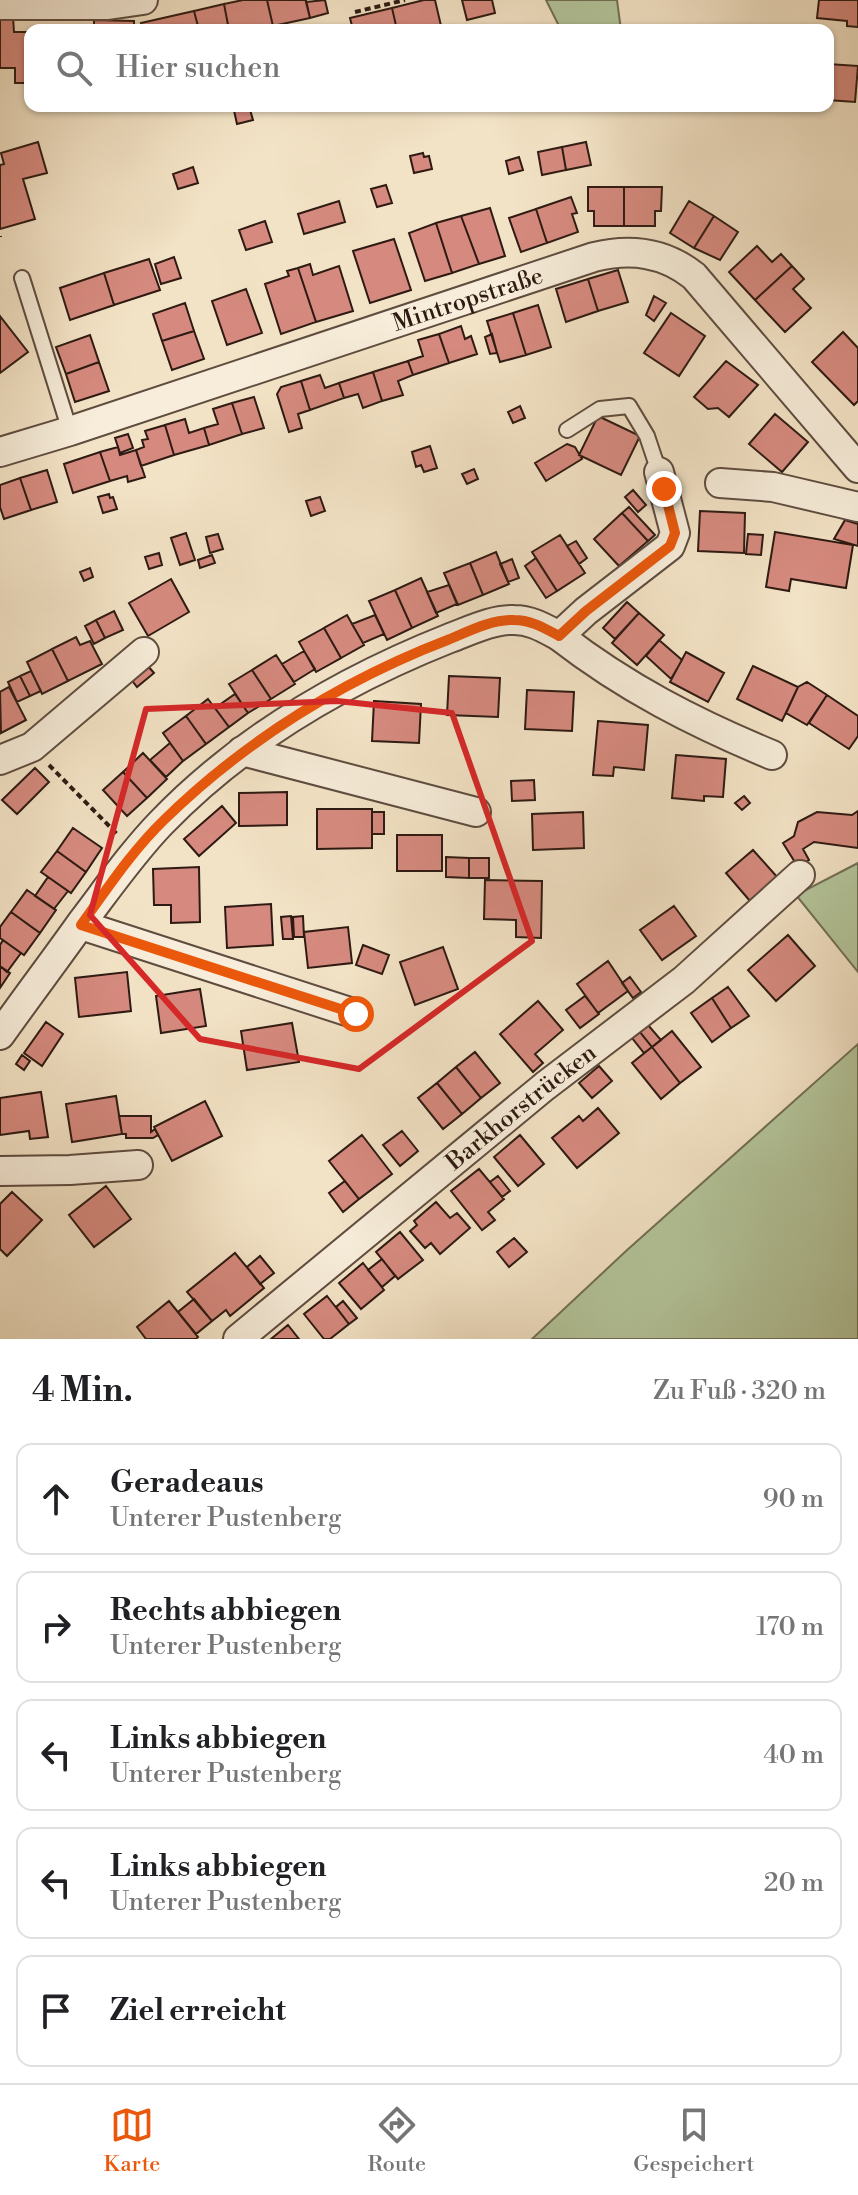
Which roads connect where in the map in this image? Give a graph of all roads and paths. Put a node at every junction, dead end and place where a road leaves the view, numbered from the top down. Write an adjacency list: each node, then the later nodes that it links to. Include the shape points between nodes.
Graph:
1 (143, 0): 3 (street)
2 (405, 0): 4 (path)
3 (0, 5)
4 (355, 12)
5 (22, 278): 7 (lane)
6 (567, 430): 10 (lane, via 600,409 629,406)
7 (70, 431): 8 (street, Mintropstraße); 9 (street, Mintropstraße, via 594,257 632,252 666,258 694,276)
8 (0, 452)
9 (858, 468)
10 (659, 472): 13 (street, via 675,533 670,546)
11 (720, 483): 12 (street, via 773,487)
12 (858, 507)
13 (559, 636): 16 (street, via 532,622 511,619 479,627 348,685); 17 (street, via 647,696)
14 (144, 652): 15 (street)
15 (32, 747): 18 (street); 20 (path)
16 (242, 751): 19 (street); 20 (street)
17 (772, 755)
18 (0, 760)
19 (476, 812)
20 (135, 851): 22 (street)
21 (800, 875): 27 (street, Barkhorstrücken, via 684,980 545,1086)
22 (81, 925): 23 (street); 24 (street)
23 (356, 1014)
24 (0, 1035)
25 (138, 1165): 26 (street)
26 (0, 1171)
27 (238, 1339)

